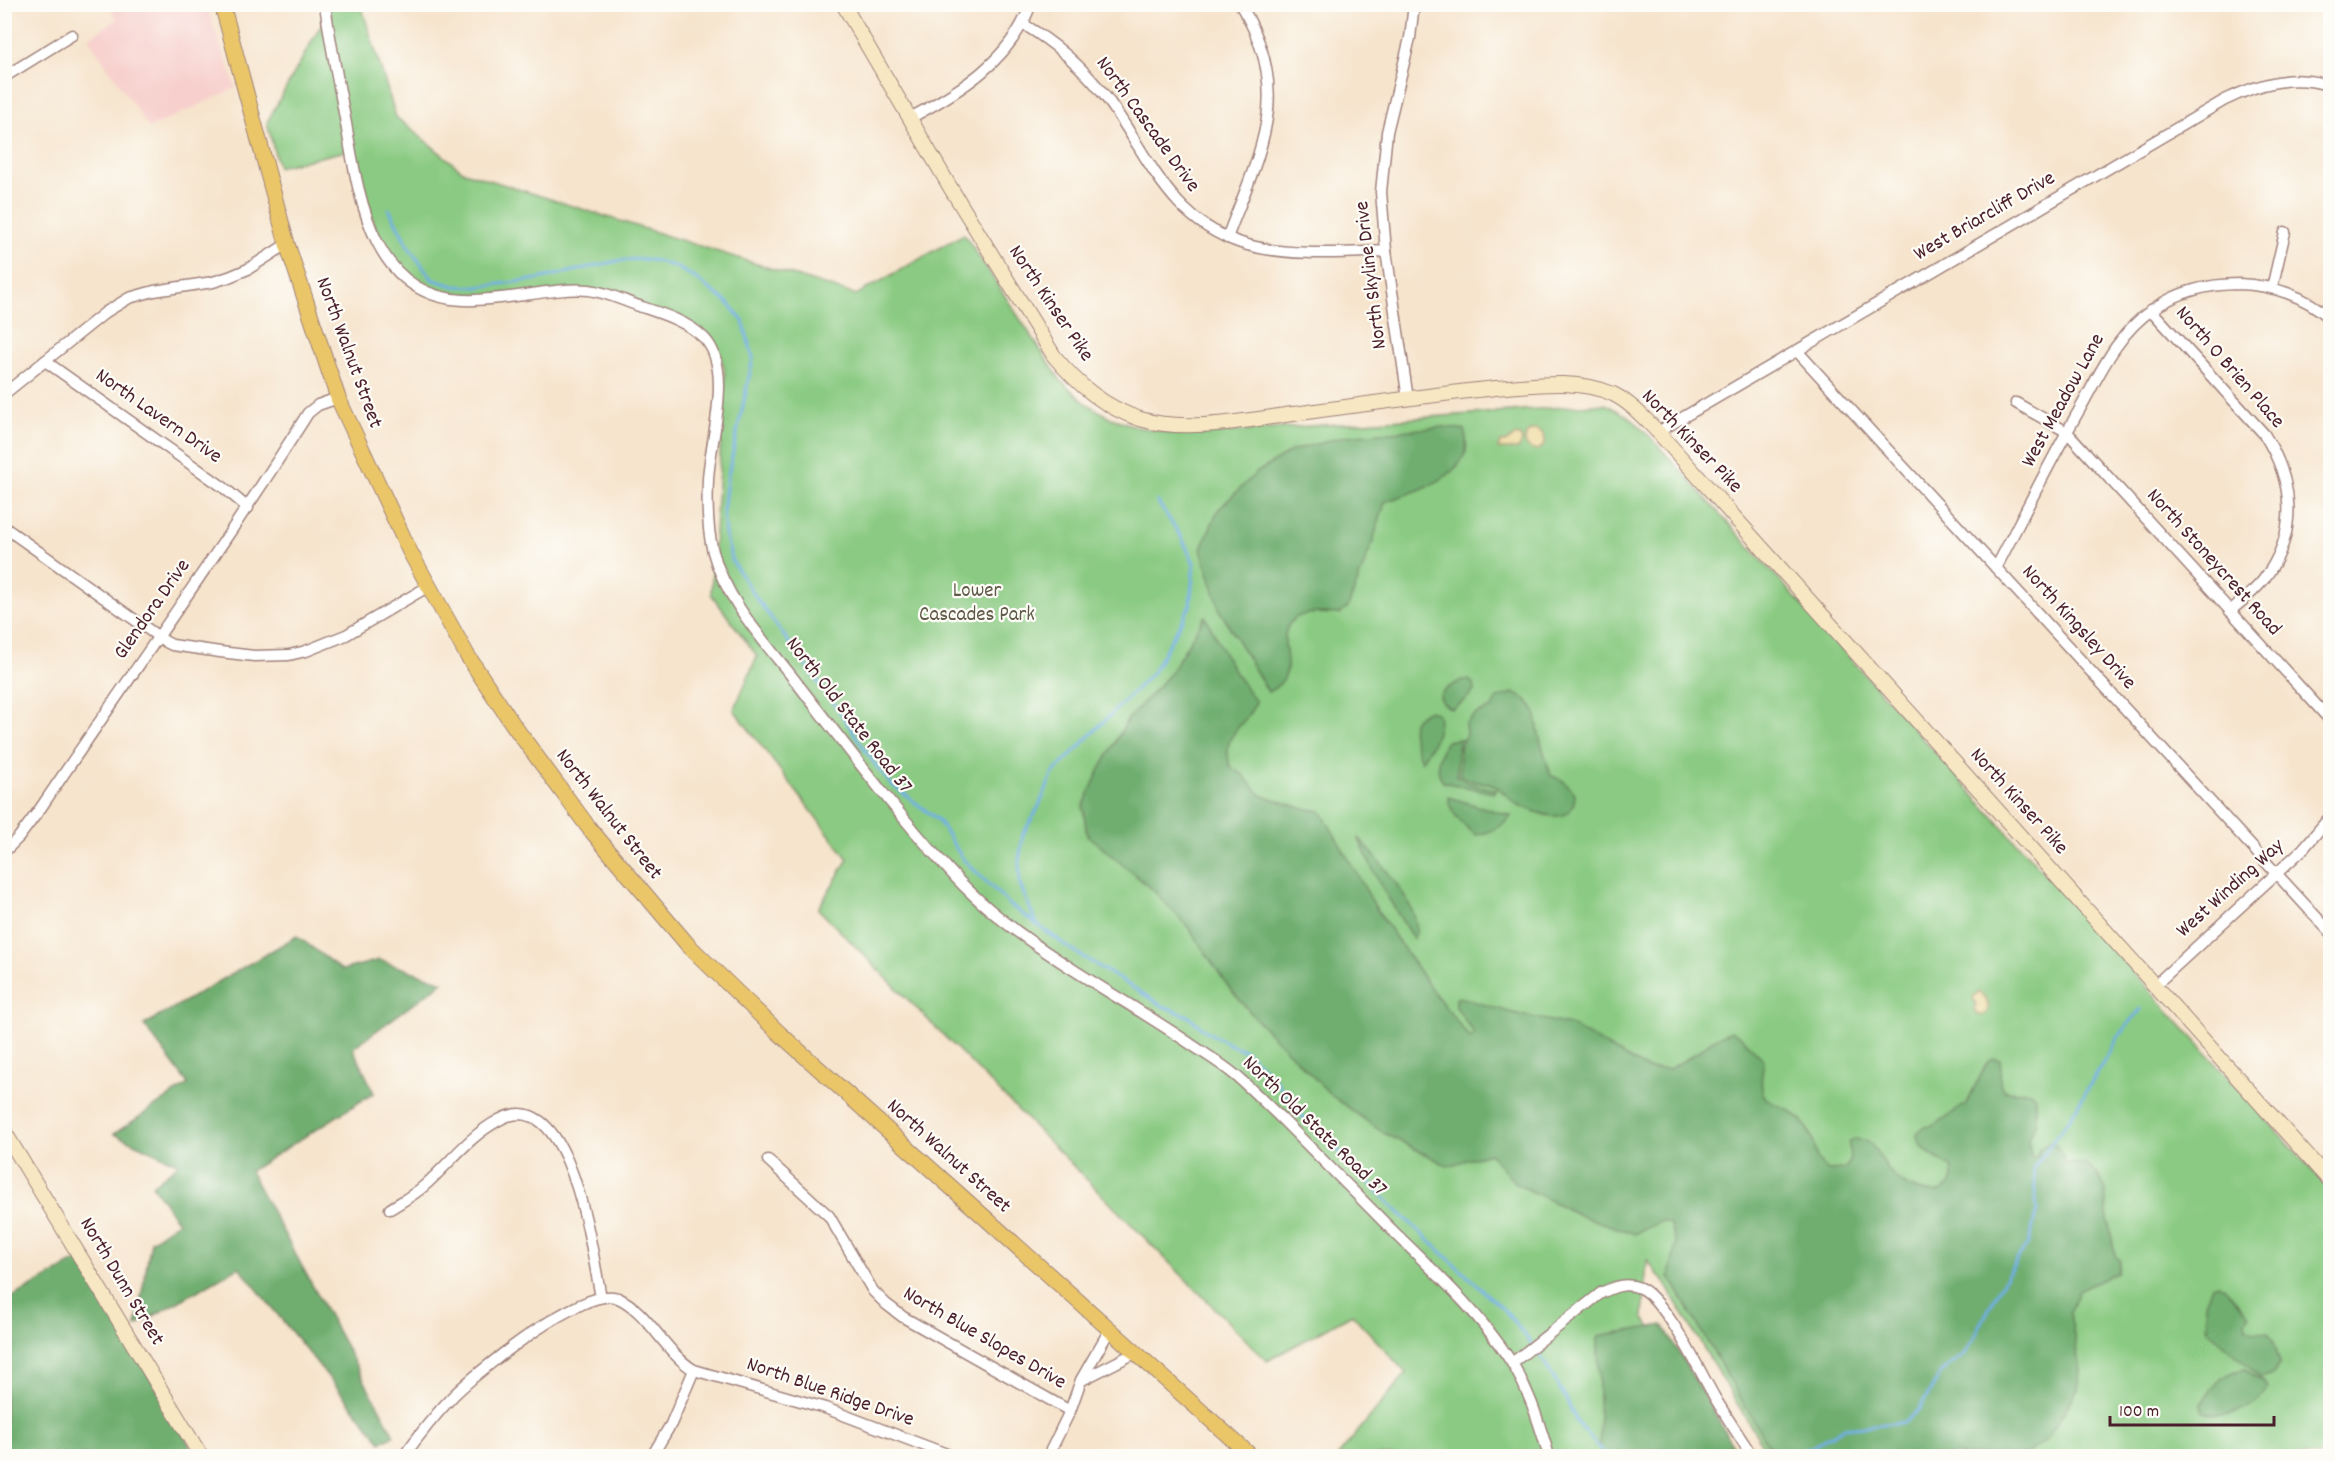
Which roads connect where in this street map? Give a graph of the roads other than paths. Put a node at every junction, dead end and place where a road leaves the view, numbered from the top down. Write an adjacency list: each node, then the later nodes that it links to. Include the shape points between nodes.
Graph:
1 (222, 4): 15 (main road, North Walnut Street)
2 (326, 4): 47 (street, North Old State Road 37, via 365,217 391,264 417,287 453,300 573,290 598,292 680,322 704,338 715,357 719,377 708,477 708,531 717,565 747,616 849,751 940,861 987,910 1185,1040 1247,1086 1439,1277)
3 (843, 4): 12 (street, North Kinser Pike)
4 (1031, 4): 7 (street)
5 (1240, 4): 14 (street, via 1254,27 1264,57 1270,104 1261,147)
6 (1414, 4): 16 (street, North Skyline Drive, via 1383,162)
7 (1023, 24): 12 (street, via 984,72); 14 (street, North Cascade Drive, via 1083,69 1175,201 1194,220)
8 (72, 35): 10 (street)
9 (2331, 65): 11 (street, West Briarcliff Drive)
10 (4, 76)
11 (2329, 85): 20 (street, West Briarcliff Drive, via 2275,81 2236,95)
12 (910, 118): 24 (street, North Kinser Pike, via 1054,356 1102,402 1141,419 1178,425 1238,422)
13 (2285, 232): 17 (street)
14 (1227, 238): 16 (street, North Cascade Drive, via 1282,250)
15 (287, 244): 21 (street, via 229,277 129,298); 23 (main road, North Walnut Street)
16 (1386, 251): 24 (street, North Skyline Drive)
17 (2272, 288): 18 (street, West Meadow Lane, via 2221,284 2197,289); 19 (street, West Meadow Lane, via 2298,297)
18 (2151, 310): 27 (street, West Meadow Lane, via 2120,339); 32 (street, North O Brien Place, via 2264,434 2285,476 2289,516 2283,544 2265,578)
19 (2331, 318)
20 (1797, 351): 26 (street, West Briarcliff Drive); 30 (street, North Kingsley Drive)
21 (45, 361): 22 (street); 28 (street, North Lavern Drive)
22 (4, 394)
23 (338, 398): 28 (street, Glendora Drive, via 308,413); 31 (main road, North Walnut Street)
24 (1408, 399): 26 (street, North Kinser Pike, via 1523,386 1581,385 1627,403)
25 (2016, 403): 27 (street, North Stoneycrest Road)
26 (1658, 432): 39 (street, North Kinser Pike)
27 (2067, 432): 30 (street, West Meadow Lane); 32 (street, North Stoneycrest Road)
28 (248, 508): 33 (street, Glendora Drive)
29 (4, 527): 33 (street)
30 (1996, 568): 37 (street, North Kingsley Drive)
31 (429, 586): 33 (street, via 346,635 290,655 254,656 191,648 172,645); 45 (main road, North Walnut Street, via 479,674 555,783 688,945 779,1033)
32 (2230, 611): 34 (street, North Stoneycrest Road)
33 (157, 636): 36 (street, Glendora Drive, via 28,825)
34 (2331, 720)
35 (2331, 817): 37 (street, West Winding Way)
36 (6, 846)
37 (2276, 873): 38 (street, North Kingsley Drive); 39 (street, West Winding Way)
38 (2331, 932)
39 (2154, 986): 42 (street, North Kinser Pike)
40 (4, 1131): 51 (street, North Dunn Street)
41 (768, 1160): 50 (street, North Blue Slopes Drive, via 829,1216 863,1277 886,1304)
42 (2331, 1180)
43 (390, 1209): 44 (street, via 422,1188 490,1124 511,1115 533,1117 553,1135 575,1176)
44 (601, 1297): 48 (street, via 616,1297 628,1305 678,1359); 52 (street, via 542,1327 481,1371 437,1413)
45 (1109, 1331): 46 (main road, North Walnut Street); 49 (street)
46 (1135, 1353): 49 (street); 56 (main road, North Walnut Street)
47 (1512, 1363): 57 (street, North Old State Road 37, via 1530,1399); 58 (street, via 1609,1289 1616,1285 1641,1289 1657,1302 1672,1324)
48 (694, 1370): 53 (street, via 671,1424); 54 (street, North Blue Ridge Drive, via 825,1408)
49 (1081, 1380): 50 (street)
50 (1070, 1412): 55 (street)
51 (201, 1456)
52 (404, 1456)
53 (652, 1456)
54 (952, 1456)
55 (1048, 1456)
56 (1251, 1456)
57 (1549, 1456)
58 (1752, 1456)

